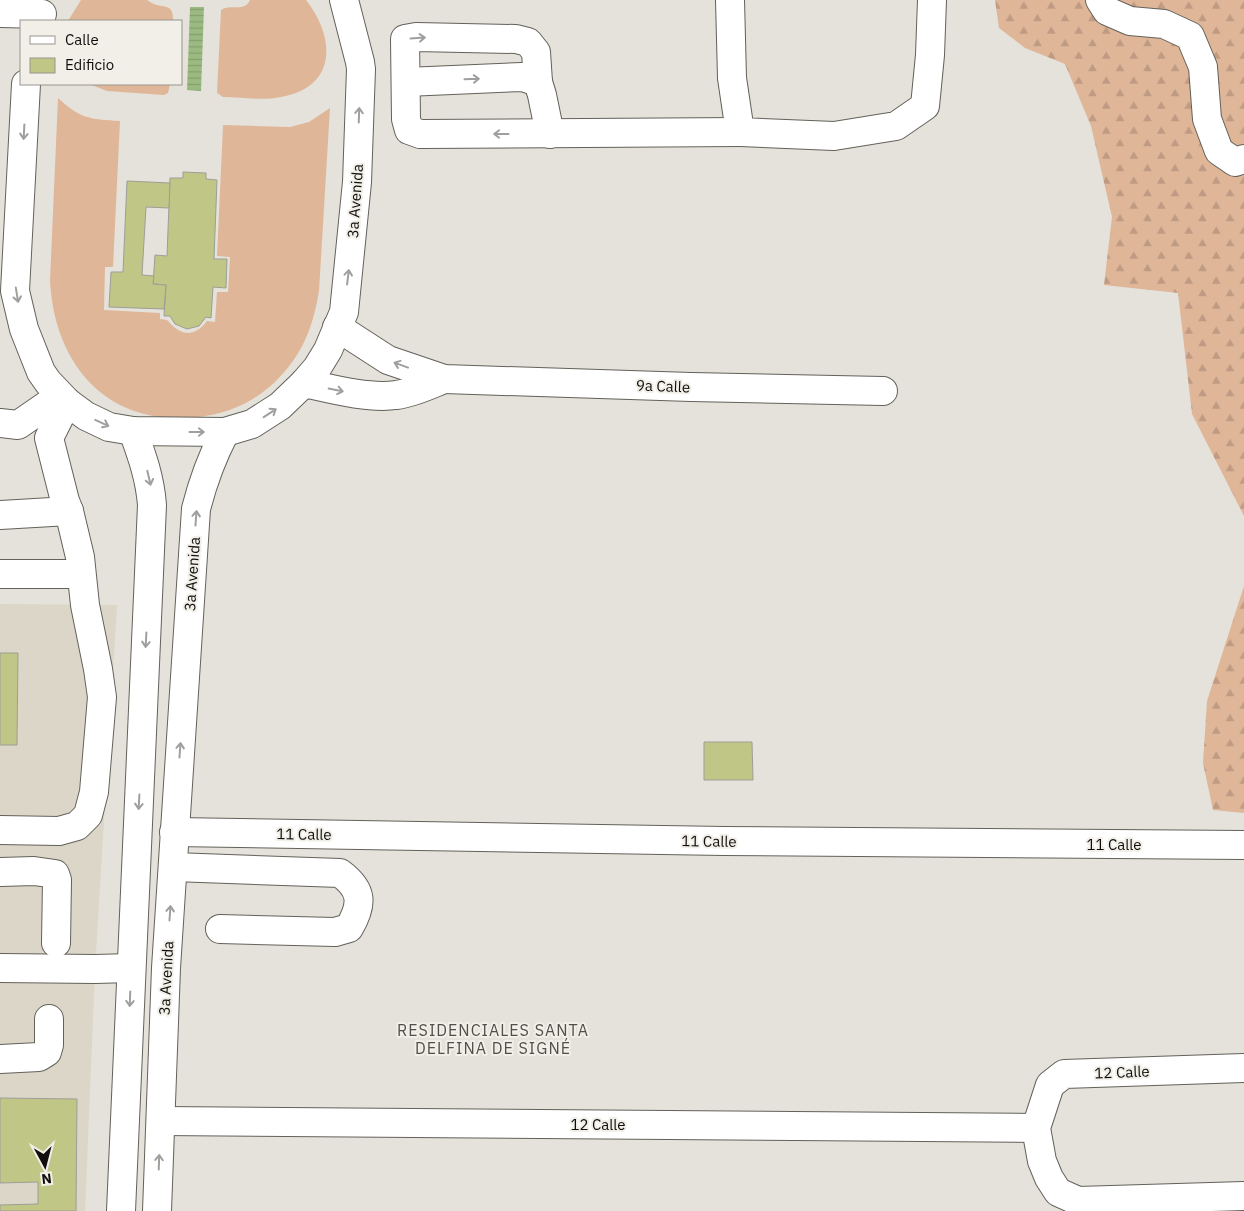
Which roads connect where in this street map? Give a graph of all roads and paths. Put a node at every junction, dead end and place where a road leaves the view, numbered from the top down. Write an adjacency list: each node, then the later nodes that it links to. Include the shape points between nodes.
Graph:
1 (344, 0): 13 (street, 3a Avenida, one-way to 1, via 344,312 357,182 360,69)
2 (730, 0): 10 (street, via 732,78)
3 (932, 0): 10 (street, via 925,106 896,126 834,136)
4 (1100, 0): 12 (street, via 1107,11 1130,21 1164,24 1190,36 1203,67 1207,118 1219,151 1235,162)
5 (43, 12): 6 (street)
6 (0, 13)
7 (406, 82): 8 (street, one-way to 8, via 522,77); 8 (street, one-way to 8, via 405,39 416,37 528,42 536,52); 11 (street, one-way to 7, via 420,134 409,130 406,119)
8 (538, 82): 11 (street)
9 (26, 85): 17 (street, one-way to 17, via 15,291 24,329 41,372)
10 (740, 132): 11 (street)
11 (550, 134)
12 (1244, 159)
13 (337, 327): 14 (street, 9a Calle, one-way to 13, via 388,360); 15 (street, 3a Avenida, via 328,350)
14 (444, 379): 15 (street, 9a Calle, one-way to 14, via 338,390 396,395); 16 (street, 9a Calle)
15 (304, 382): 21 (street, 3a Avenida, one-way to 15, via 252,424 280,406)
16 (883, 391)
17 (58, 393): 18 (street); 19 (street, via 18,425); 20 (street, one-way to 20, via 86,416 109,427); 22 (street, via 49,438)
18 (0, 411)
19 (0, 423)
20 (133, 431): 21 (street, one-way to 21); 34 (street, one-way to 34, via 146,466 152,505)
21 (226, 432): 27 (street, 3a Avenida, one-way to 21, via 196,509 212,457)
22 (69, 511): 23 (street); 25 (street)
23 (0, 515)
24 (0, 574): 25 (street)
25 (81, 574): 26 (street, via 102,697 94,792 88,814 77,826 58,831)
26 (0, 830)
27 (174, 832): 28 (street, 11 Calle); 29 (street, 3a Avenida)
28 (1244, 845)
29 (173, 867): 31 (street, via 340,873 352,882 358,893 355,916 348,928 335,932); 38 (street, 3a Avenida, one-way to 29)
30 (0, 872): 32 (street, via 54,874 57,880)
31 (220, 929)
32 (56, 943)
33 (0, 968): 34 (street)
34 (131, 968): 41 (street, one-way to 41)
35 (49, 1019): 36 (street, via 47,1052 40,1057)
36 (0, 1058)
37 (1244, 1068): 39 (street, 12 Calle, via 1064,1074 1050,1085)
38 (160, 1121): 39 (street, 12 Calle); 42 (street, 3a Avenida, one-way to 38)
39 (1036, 1128): 40 (street, 12 Calle, via 1049,1178 1058,1192 1078,1200)
40 (1244, 1196)
41 (121, 1211)
42 (157, 1211)

